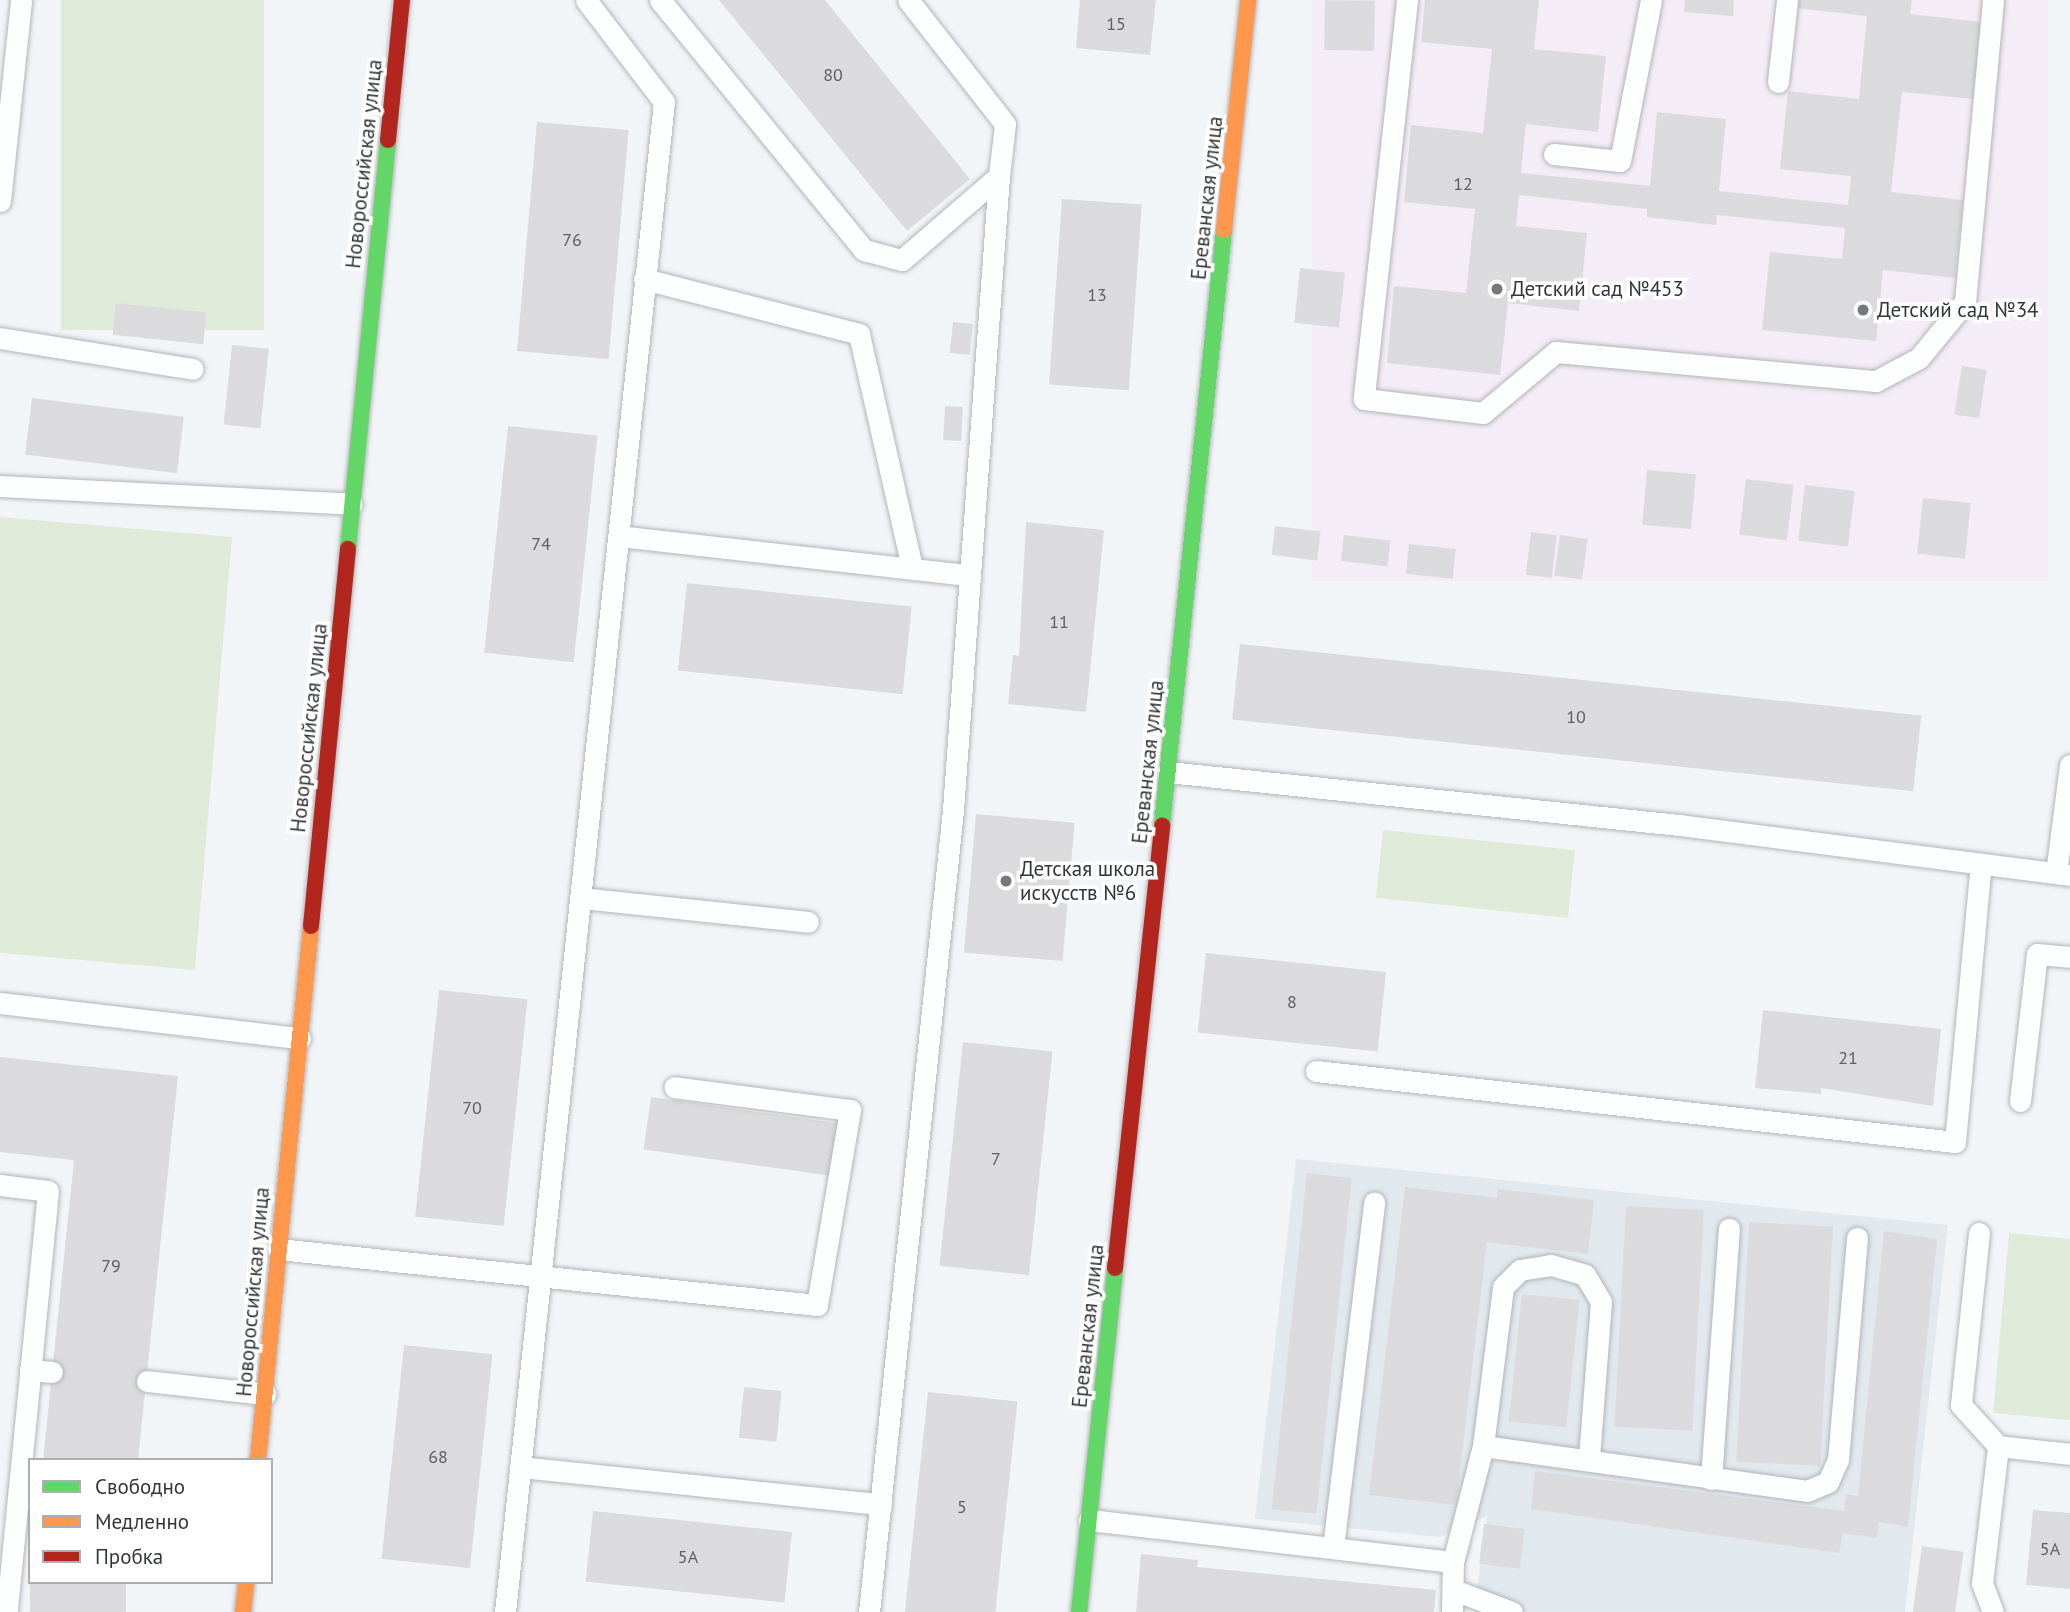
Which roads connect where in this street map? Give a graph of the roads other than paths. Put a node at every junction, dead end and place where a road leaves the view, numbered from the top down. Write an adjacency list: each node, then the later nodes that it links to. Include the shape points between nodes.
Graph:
1 (21, 0): 14 (lane)
2 (402, 0): 19 (street, Новороссийская улица)
3 (586, 0): 15 (lane, via 664,102)
4 (660, 0): 13 (lane, via 863,250 902,260)
5 (908, 0): 13 (lane, via 1005,124)
6 (1248, 0): 24 (street, Ереванская улица)
7 (1407, 0): 10 (lane, via 1364,399 1483,413 1556,352 1876,382 1919,358 1965,302)
8 (1651, 0): 12 (lane, via 1620,161)
9 (1787, 0): 11 (lane)
10 (1993, 0)
11 (1778, 82)
12 (1554, 154)
13 (999, 176): 22 (lane)
14 (0, 201)
15 (644, 279): 20 (lane); 21 (lane, via 859,334)
16 (0, 338): 17 (lane)
17 (193, 369)
18 (0, 486): 19 (lane)
19 (352, 505): 31 (street, Новороссийская улица)
20 (619, 536): 21 (lane); 27 (lane)
21 (912, 567): 22 (lane)
22 (969, 575): 55 (lane, via 953,810)
23 (2070, 765): 26 (lane)
24 (1168, 772): 25 (lane, via 1679,825); 56 (street, Ереванская улица)
25 (1981, 864): 26 (lane); 32 (lane, via 1955,1142)
26 (2063, 874)
27 (582, 898): 28 (lane); 41 (lane)
28 (808, 922)
29 (2070, 957): 34 (lane, via 2037,954)
30 (0, 1003): 31 (lane)
31 (300, 1038): 40 (street, Новороссийская улица)
32 (1316, 1071)
33 (674, 1087): 41 (lane, via 850,1110 817,1305)
34 (2020, 1101)
35 (0, 1185): 42 (lane, via 48,1191)
36 (1374, 1202): 57 (lane)
37 (1730, 1229): 53 (lane)
38 (1979, 1233): 47 (lane, via 1961,1405)
39 (1857, 1238): 53 (lane, via 1838,1460 1828,1482 1807,1491)
40 (278, 1249): 41 (lane); 45 (street, Новороссийская улица)
41 (543, 1272): 52 (lane)
42 (30, 1370): 43 (lane); 49 (lane)
43 (52, 1372)
44 (147, 1381): 45 (lane)
45 (265, 1394): 50 (street, Новороссийская улица)
46 (1483, 1446): 51 (lane); 51 (lane, via 1503,1287 1520,1270 1550,1265 1585,1275 1601,1302); 58 (lane)
47 (1998, 1446): 48 (lane); 68 (lane, via 1982,1583)
48 (2070, 1454)
49 (33, 1457)
50 (258, 1458)
51 (1589, 1458): 53 (lane)
52 (520, 1467): 55 (lane); 63 (lane)
53 (1711, 1479)
54 (28, 1487): 61 (lane)
55 (881, 1504): 64 (lane)
56 (1089, 1520): 57 (lane); 65 (street, Ереванская улица)
57 (1332, 1548): 58 (lane)
58 (1452, 1562): 60 (lane)
59 (246, 1584): 62 (street)
60 (1454, 1590): 66 (lane); 67 (lane)
61 (7, 1612)
62 (243, 1612)
63 (505, 1612)
64 (869, 1612)
65 (1079, 1612)
66 (1452, 1612)
67 (1512, 1612)
68 (1993, 1612)

